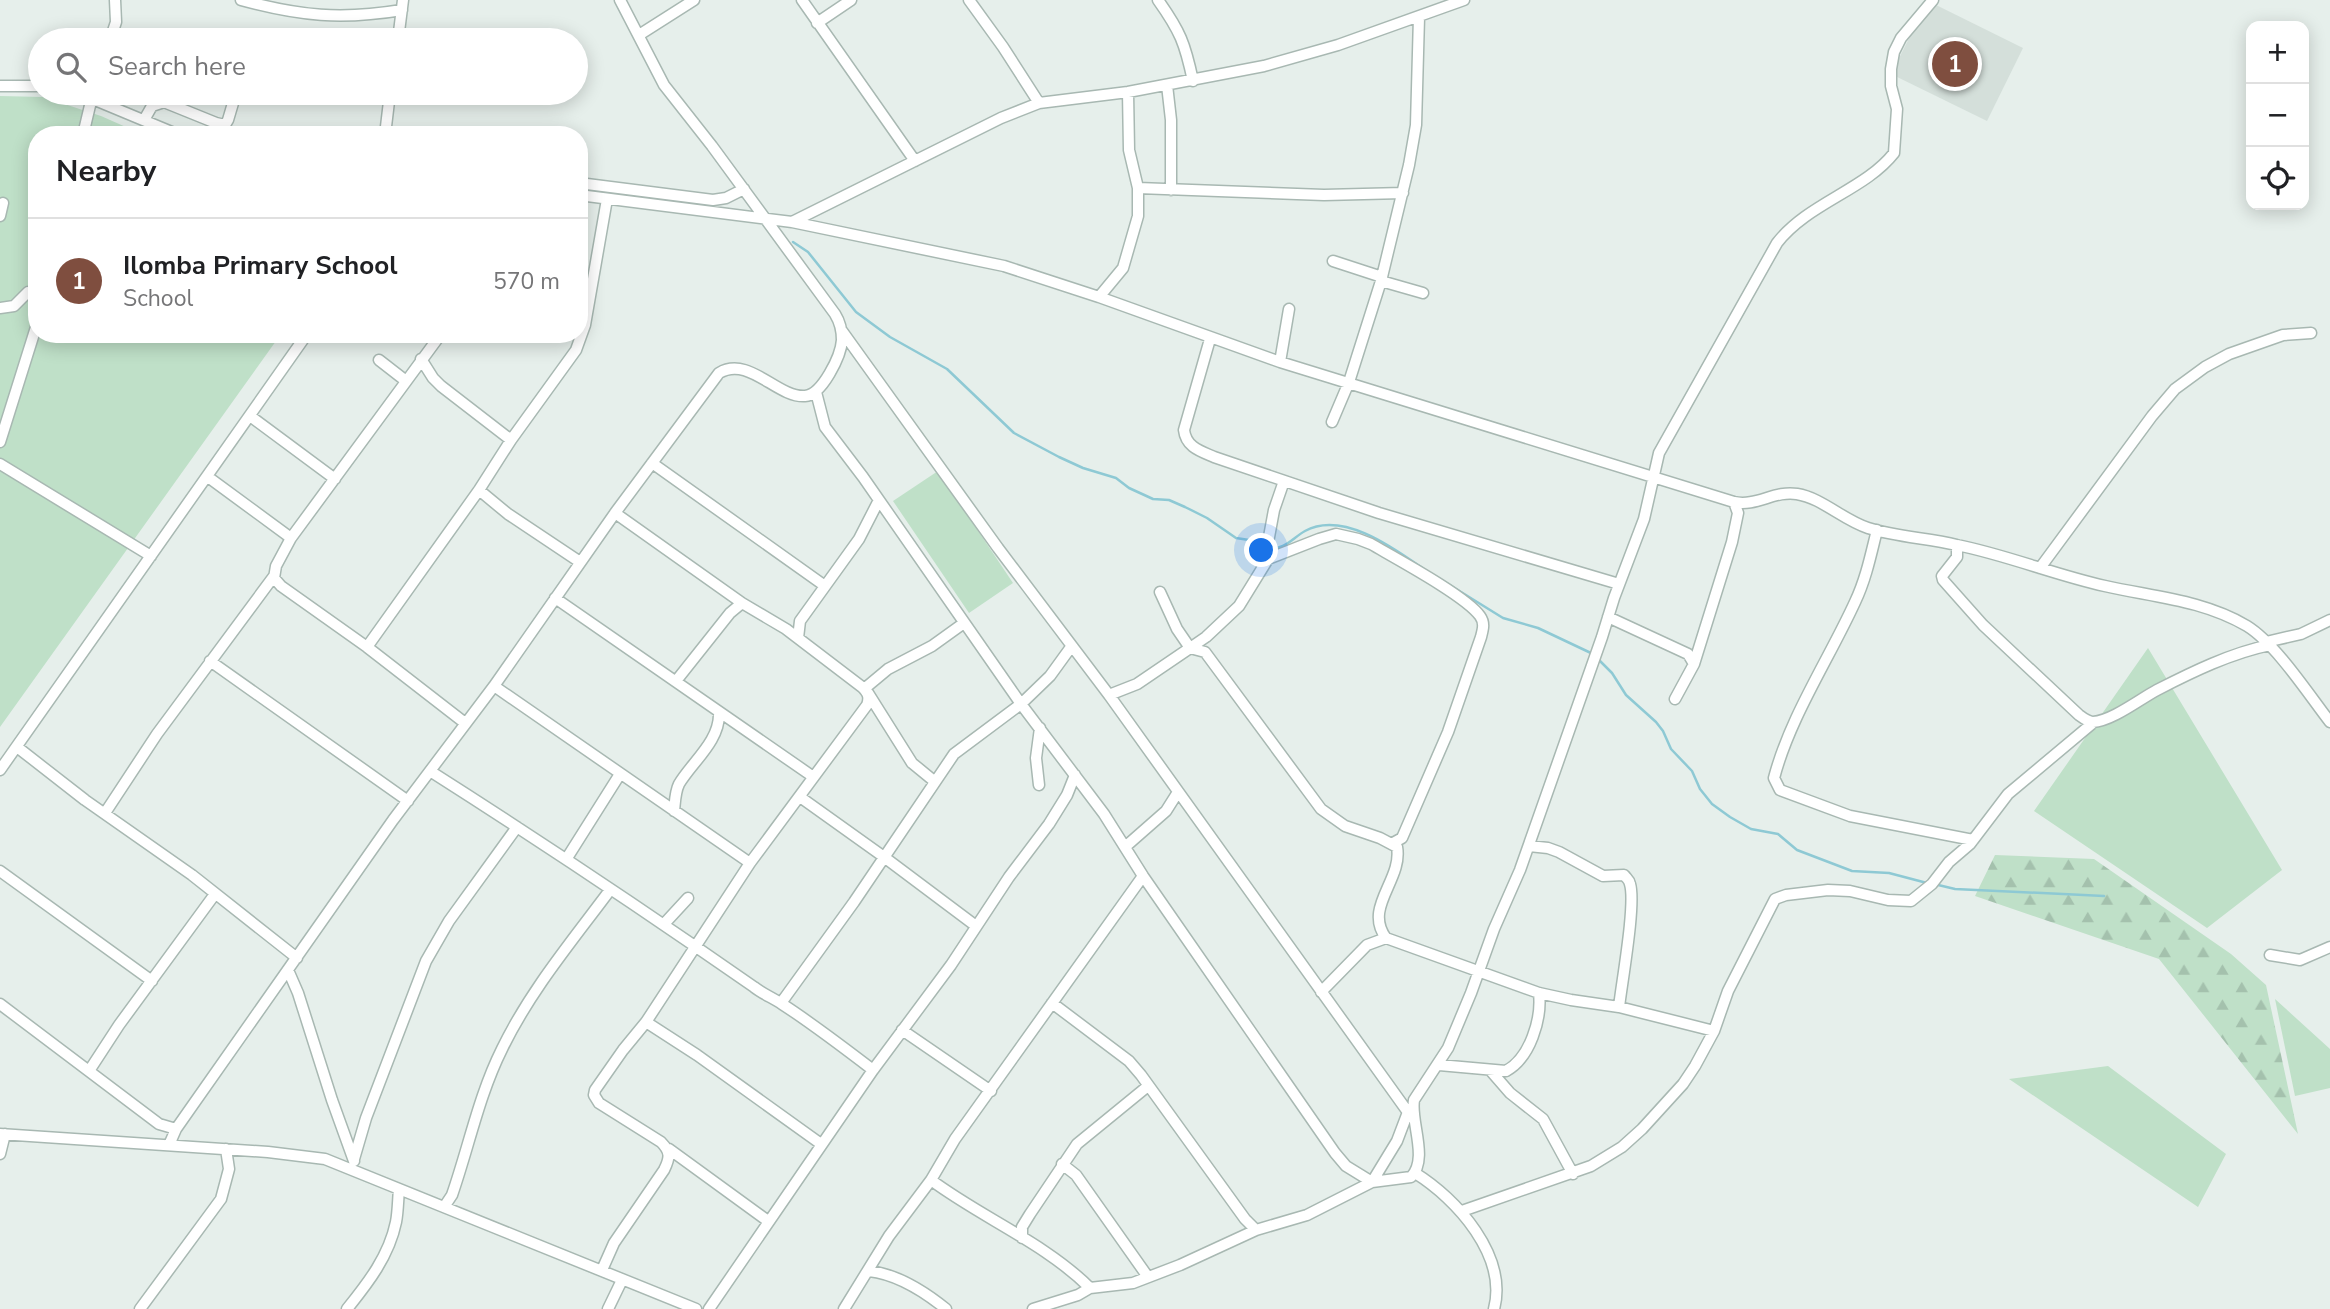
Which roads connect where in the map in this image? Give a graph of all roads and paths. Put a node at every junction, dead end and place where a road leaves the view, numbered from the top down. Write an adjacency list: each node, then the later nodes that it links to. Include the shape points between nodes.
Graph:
1 (115, 0): 14 (street)
2 (241, 0): 11 (street, via 315,16 348,16)
3 (620, 0): 16 (street)
4 (694, 0): 16 (street)
5 (802, 0): 13 (street)
6 (851, 0): 13 (street)
7 (969, 0): 22 (street)
8 (1158, 0): 17 (street, via 1179,30)
9 (1464, 0): 12 (street)
10 (1933, 0): 73 (street, via 1894,52 1894,153 1872,174 1803,218 1777,243 1663,445)
11 (402, 5): 15 (street)
12 (1419, 17): 17 (street, via 1338,46); 38 (street, via 1416,125)
13 (817, 23): 33 (street)
14 (114, 28)
15 (399, 28)
16 (639, 35): 36 (street, via 664,85)
17 (1193, 81): 18 (street)
18 (1167, 85): 21 (street); 37 (street)
19 (0, 86): 20 (street)
20 (28, 86)
21 (1128, 92): 22 (street); 35 (street, via 1129,150)
22 (1039, 103): 33 (street)
23 (86, 105): 30 (street)
24 (110, 105): 29 (street)
25 (155, 105): 29 (street)
26 (171, 105): 27 (street, via 225,125)
27 (232, 105)
28 (389, 105): 32 (street)
29 (144, 120): 31 (street)
30 (84, 126)
31 (158, 126)
32 (386, 126)
33 (915, 161): 44 (street)
34 (588, 184): 36 (street, via 713,200)
35 (1138, 188): 37 (street); 49 (street, via 1138,216 1126,262)
36 (744, 189): 43 (street)
37 (1171, 190): 38 (street)
38 (1403, 193): 46 (street)
39 (588, 196): 40 (street)
40 (607, 198): 43 (street); 50 (street)
41 (3, 203): 42 (street)
42 (0, 216)
43 (766, 220): 44 (street); 53 (street, via 813,281)
44 (792, 222): 49 (street, via 1004,266)
45 (1333, 261): 46 (street)
46 (1382, 279): 48 (street); 64 (street)
47 (28, 292): 51 (street, via 14,306)
48 (1423, 293)
49 (1099, 297): 55 (street)
50 (588, 306)
51 (0, 308)
52 (1289, 309): 62 (street)
53 (841, 330): 65 (street, via 837,359); 101 (street)
54 (2311, 333): 86 (street, via 2283,335 2241,349 2175,389)
55 (1210, 338): 62 (street); 75 (street, via 1185,419 1185,438 1214,457)
56 (31, 343): 69 (street)
57 (301, 343): 66 (street)
58 (434, 343): 60 (street)
59 (579, 343): 68 (street)
60 (421, 359): 63 (street); 68 (street, via 441,386)
61 (379, 360): 63 (street)
62 (1280, 362): 64 (street)
63 (406, 381): 74 (street)
64 (1349, 382): 67 (street); 73 (street)
65 (816, 392): 70 (street, via 796,395 745,371 721,371); 77 (street, via 825,427)
66 (250, 416): 72 (street); 74 (street)
67 (1332, 422)
68 (511, 440): 76 (street)
69 (0, 442)
70 (652, 463): 79 (street); 89 (street)
71 (0, 464): 83 (street)
72 (208, 477): 81 (street); 83 (street)
73 (1653, 477): 78 (street); 88 (street, via 1644,519)
74 (335, 479): 81 (street)
75 (1284, 481): 85 (street); 88 (street)
76 (479, 490): 84 (street); 100 (street)
77 (879, 500): 89 (street, via 859,539); 96 (street)
78 (1734, 502): 80 (street, via 1796,494); 104 (street, via 1737,525)
79 (615, 513): 84 (street); 92 (street)
80 (1877, 530): 82 (street); 130 (street, via 1856,600 1816,677 1774,778 1780,790 1850,816)
81 (291, 538): 87 (street)
82 (1957, 545): 86 (street); 112 (street, via 1957,557 1942,580 2079,715)
83 (150, 556): 116 (street)
84 (580, 562): 91 (street)
85 (1264, 565): 102 (street, via 1239,606); 131 (street, via 1326,536 1350,537 1371,544 1450,592 1482,620 1480,641 1448,732 1402,838)
86 (2040, 568): 99 (street, via 2200,605 2249,628)
87 (274, 576): 100 (street, via 281,586); 103 (street)
88 (1619, 584): 93 (street)
89 (825, 586): 95 (street)
90 (1160, 592): 102 (street)
91 (555, 598): 105 (street); 106 (street)
92 (742, 603): 97 (street); 105 (street)
93 (1608, 617): 104 (street, via 1689,654); 132 (street)
94 (2330, 620): 99 (street)
95 (800, 621): 97 (street); 98 (street)
96 (964, 623): 107 (street, via 888,669); 110 (street)
97 (786, 629): 98 (street)
98 (798, 638): 107 (street)
99 (2268, 643): 112 (street); 113 (street)
100 (367, 647): 114 (street)
101 (1071, 648): 108 (street); 110 (street)
102 (1190, 648): 108 (street, via 1137,684); 131 (street, via 1208,654 1321,809 1345,826)
103 (210, 661): 126 (street); 128 (street)
104 (1694, 664): 109 (street)
105 (676, 681): 111 (street)
106 (494, 686): 114 (street); 119 (street)
107 (866, 691): 121 (street, via 867,705); 122 (street, via 912,762)
108 (1108, 695): 124 (street)
109 (1675, 699)
110 (1021, 704): 115 (street); 122 (street, via 962,745)
111 (719, 713): 121 (street); 127 (street, via 714,735 679,785)
112 (2094, 722): 130 (street, via 2008,794)
113 (2330, 722)
114 (465, 723): 118 (street)
115 (1040, 729): 120 (street); 123 (street)
116 (9, 753): 117 (street); 128 (street)
117 (0, 770)
118 (430, 771): 126 (street); 129 (street)
119 (620, 774): 127 (street); 135 (street)
120 (1075, 775): 133 (street); 143 (street, via 1062,803)
121 (812, 776): 125 (street)
122 (934, 781): 134 (street)
123 (1039, 785)
124 (1178, 792): 133 (street, via 1166,811); 152 (street)
125 (800, 797): 134 (street); 136 (street)
126 (408, 801): 148 (street)
127 (674, 811): 136 (street)
128 (104, 813): 140 (street)
129 (517, 827): 135 (street); 178 (street, via 426,961)
130 (1973, 840): 160 (street, via 1911,901 1828,890 1775,899 1728,991)
131 (1393, 843): 144 (street, via 1397,863 1378,921)
132 (1529, 846): 150 (street); 157 (street, via 1559,852 1602,876 1624,875 1628,879 1630,913)
133 (1125, 847): 138 (street)
134 (884, 857): 143 (street); 154 (street)
135 (567, 858): 139 (street)
136 (750, 863): 145 (street)
137 (0, 872): 151 (street)
138 (1143, 876): 155 (street); 183 (street, via 1335,1153)
139 (610, 890): 142 (street); 185 (street, via 509,1035 486,1085 452,1195)
140 (215, 894): 148 (street); 151 (street)
141 (688, 898): 142 (street)
142 (664, 925): 145 (street)
143 (976, 926): 159 (street)
144 (1386, 938): 150 (street); 152 (street, via 1367,945)
145 (695, 945): 154 (street); 158 (street)
146 (2330, 947): 147 (street, via 2300,960)
147 (2270, 955)
148 (297, 958): 149 (street)
149 (288, 970): 171 (street); 178 (street)
150 (1477, 971): 153 (street); 161 (street)
151 (152, 981): 164 (street)
152 (1321, 992): 168 (street)
153 (1539, 993): 157 (street); 163 (street, via 1540,1015 1522,1056 1506,1071)
154 (781, 1003): 162 (street)
155 (1052, 1003): 165 (street, via 1129,1061); 166 (street)
156 (0, 1004): 164 (street)
157 (1619, 1007): 160 (street)
158 (646, 1022): 173 (street); 176 (street, via 594,1095 599,1103)
159 (902, 1030): 162 (street); 166 (street)
160 (1714, 1031): 181 (street, via 1683,1084 1642,1129 1614,1153)
161 (1439, 1065): 163 (street); 167 (street)
162 (873, 1070): 173 (street)
163 (1490, 1070): 181 (street, via 1510,1093 1544,1119)
164 (89, 1071): 171 (street, via 159,1124)
165 (1149, 1086): 179 (street, via 1084,1138); 188 (street)
166 (991, 1090): 182 (street)
167 (1419, 1090): 168 (street); 170 (street, via 1412,1107)
168 (1396, 1095): 169 (street)
169 (1408, 1112): 170 (street); 183 (street)
170 (1415, 1121): 180 (street)
171 (176, 1129): 174 (street)
172 (2, 1134): 174 (street); 177 (street)
173 (821, 1144): 187 (street)
174 (169, 1145): 175 (street)
175 (226, 1149): 178 (street); 195 (street, via 228,1180 221,1199)
176 (669, 1149): 187 (street); 190 (street, via 664,1171 614,1243)
177 (0, 1154)
178 (353, 1164): 184 (street)
179 (1062, 1164): 189 (street, via 1022,1227); 192 (street, via 1076,1175)
180 (1415, 1173): 183 (street); 186 (street)
181 (1573, 1174): 186 (street)
182 (931, 1180): 189 (street); 191 (street)
183 (1372, 1182): 188 (street, via 1307,1215)
184 (399, 1189): 185 (street); 196 (street, via 396,1222 386,1252)
185 (444, 1207): 190 (street)
186 (1462, 1211): 203 (street, via 1493,1267)
187 (768, 1221): 199 (street)
188 (1256, 1230): 192 (street)
189 (1022, 1238): 194 (street)
190 (602, 1270): 193 (street)
191 (869, 1271): 200 (street); 201 (street, via 909,1286)
192 (1147, 1277): 194 (street)
193 (622, 1280): 197 (street); 198 (street)
194 (1090, 1289): 202 (street)
195 (140, 1309)
196 (347, 1309)
197 (608, 1309)
198 (696, 1309)
199 (709, 1309)
200 (844, 1309)
201 (946, 1309)
202 (1034, 1309)
203 (1494, 1309)

